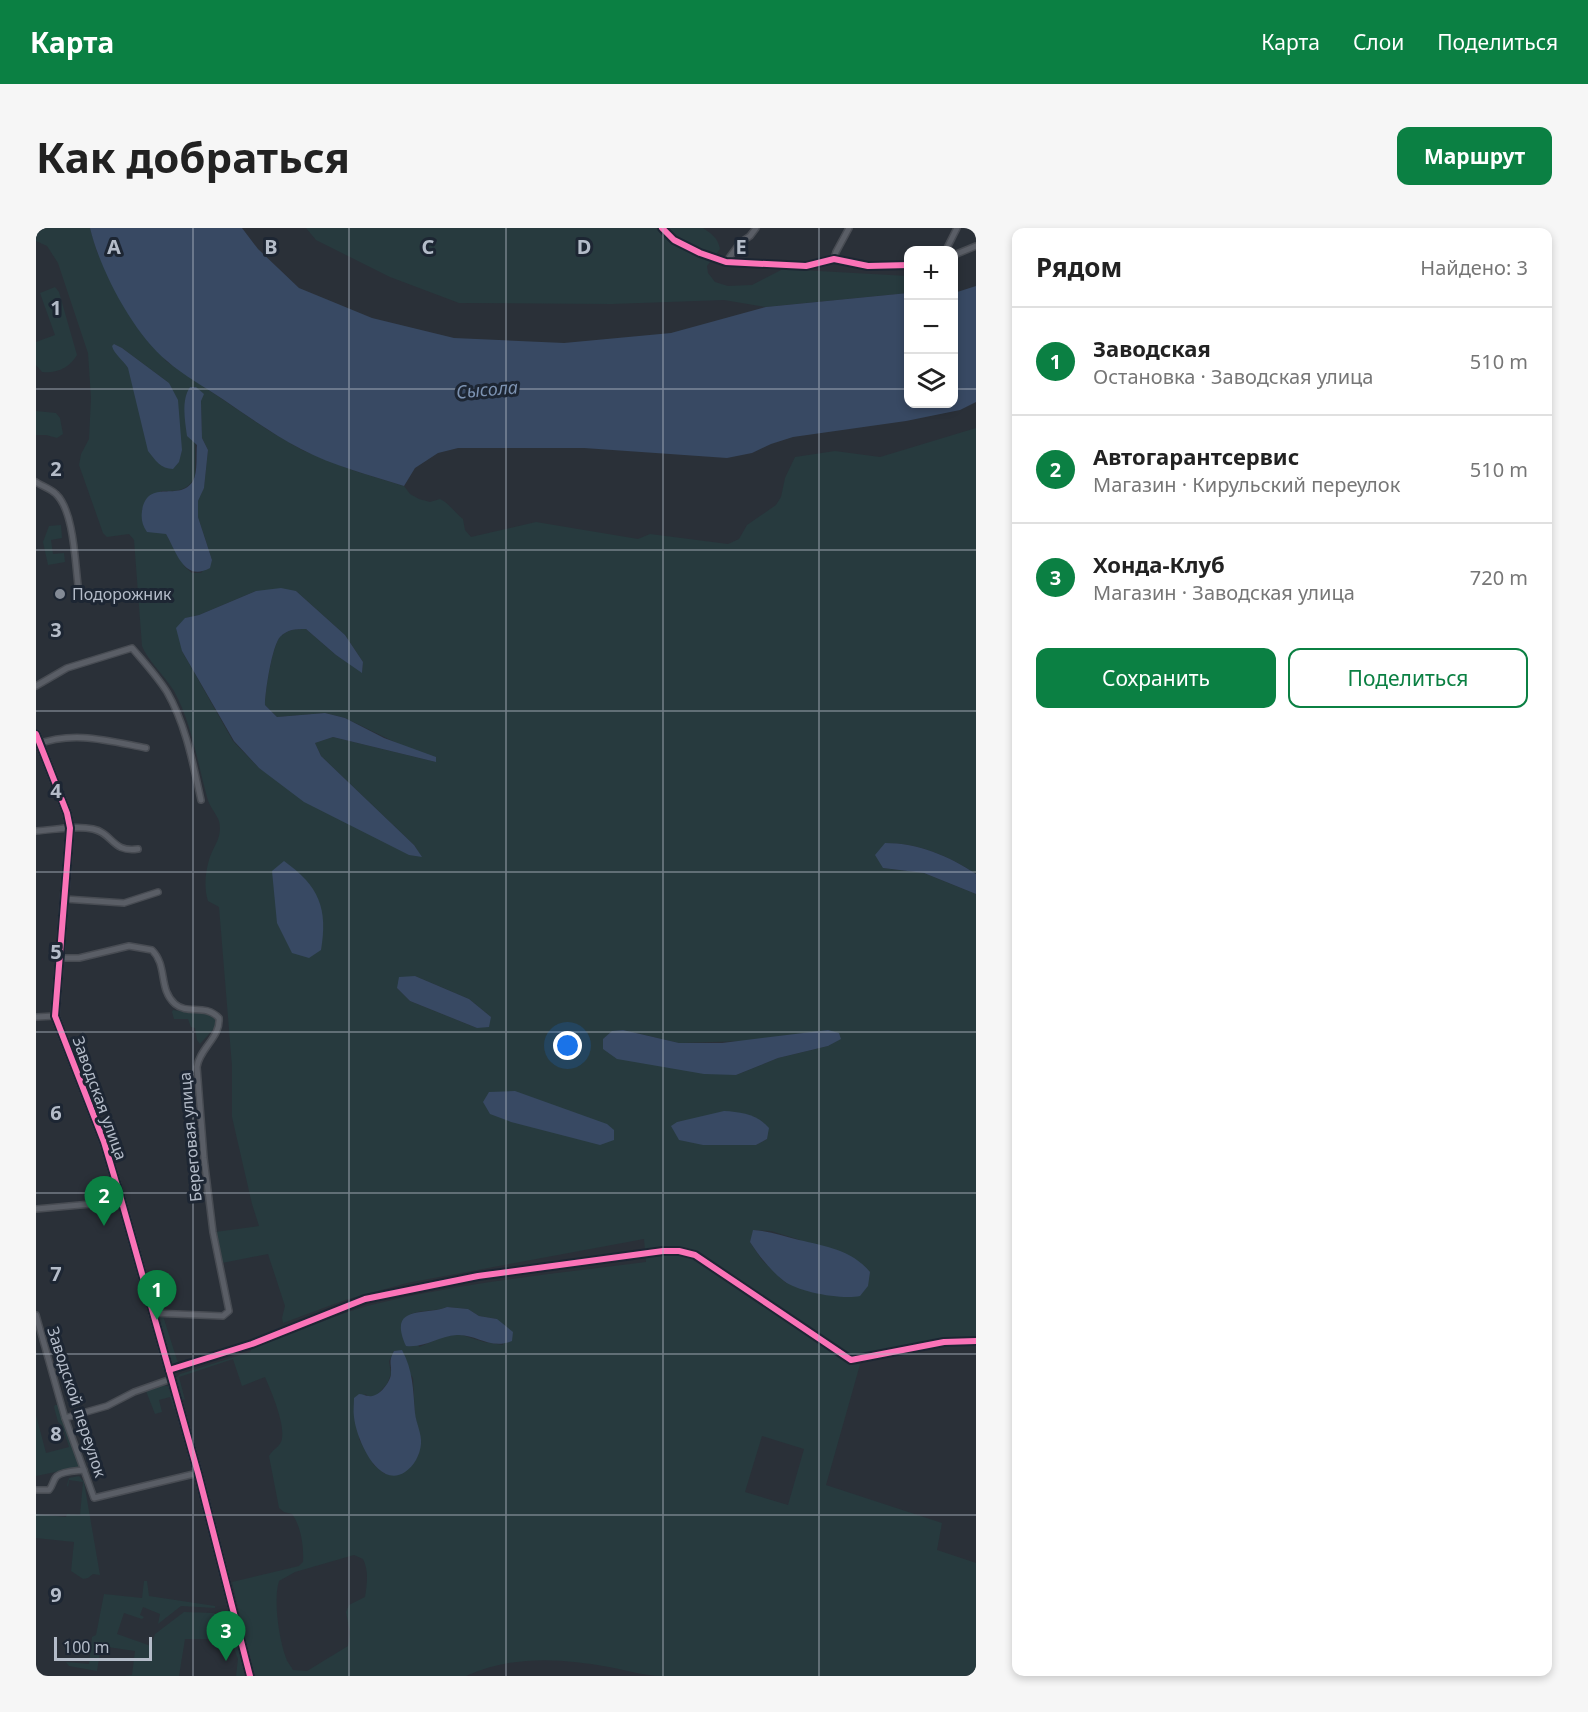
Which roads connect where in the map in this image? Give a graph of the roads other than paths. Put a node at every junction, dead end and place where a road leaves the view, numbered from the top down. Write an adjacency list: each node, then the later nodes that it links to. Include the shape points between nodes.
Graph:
1 (662, 228): 9 (street, via 675,240)
2 (756, 228): 9 (street)
3 (849, 228): 8 (street)
4 (957, 228): 5 (street)
5 (948, 246)
6 (976, 246): 7 (street)
7 (958, 253)
8 (834, 259): 9 (street, via 806,266); 10 (street, via 868,266)
9 (726, 262)
10 (904, 265)
11 (36, 482): 12 (street, via 56,494 67,513)
12 (78, 585)
13 (36, 686): 17 (street, via 67,668 132,648 167,692 180,720)
14 (36, 734): 15 (street, Заводская улица)
15 (38, 744): 16 (street, via 72,736); 18 (street, Заводская улица)
16 (146, 748)
17 (201, 800)
18 (70, 828): 19 (street); 20 (street, via 92,828 124,850); 22 (street, Заводская улица)
19 (36, 831)
20 (138, 849)
21 (158, 892): 22 (street, via 124,903)
22 (65, 899): 23 (street, Заводская улица)
23 (59, 958): 24 (street, Заводская улица); 28 (street, Береговая улица, via 79,958 129,946 152,950 163,969 163,986 174,1003 208,1010 219,1018 219,1028 197,1067 213,1232 229,1311 223,1316)
24 (55, 1016): 25 (street); 26 (street, Заводская улица, via 104,1142)
25 (36, 1017)
26 (121, 1198): 27 (street); 28 (street, Заводская улица)
27 (36, 1209)
28 (152, 1313): 31 (street, Заводская улица)
29 (36, 1315): 33 (street, Заводской переулок)
30 (976, 1341): 31 (street, via 944,1342 851,1360 695,1255 663,1251 478,1276 365,1299 252,1344)
31 (169, 1370): 32 (street, Заводская улица)
32 (171, 1379): 33 (street, via 107,1406); 35 (street, Заводская улица)
33 (66, 1418): 34 (street, Заводской переулок)
34 (84, 1470): 35 (street, Заводской переулок, via 94,1498); 36 (street, via 58,1475 49,1490)
35 (198, 1473): 37 (street, Заводская улица)
36 (36, 1490)
37 (250, 1676)

